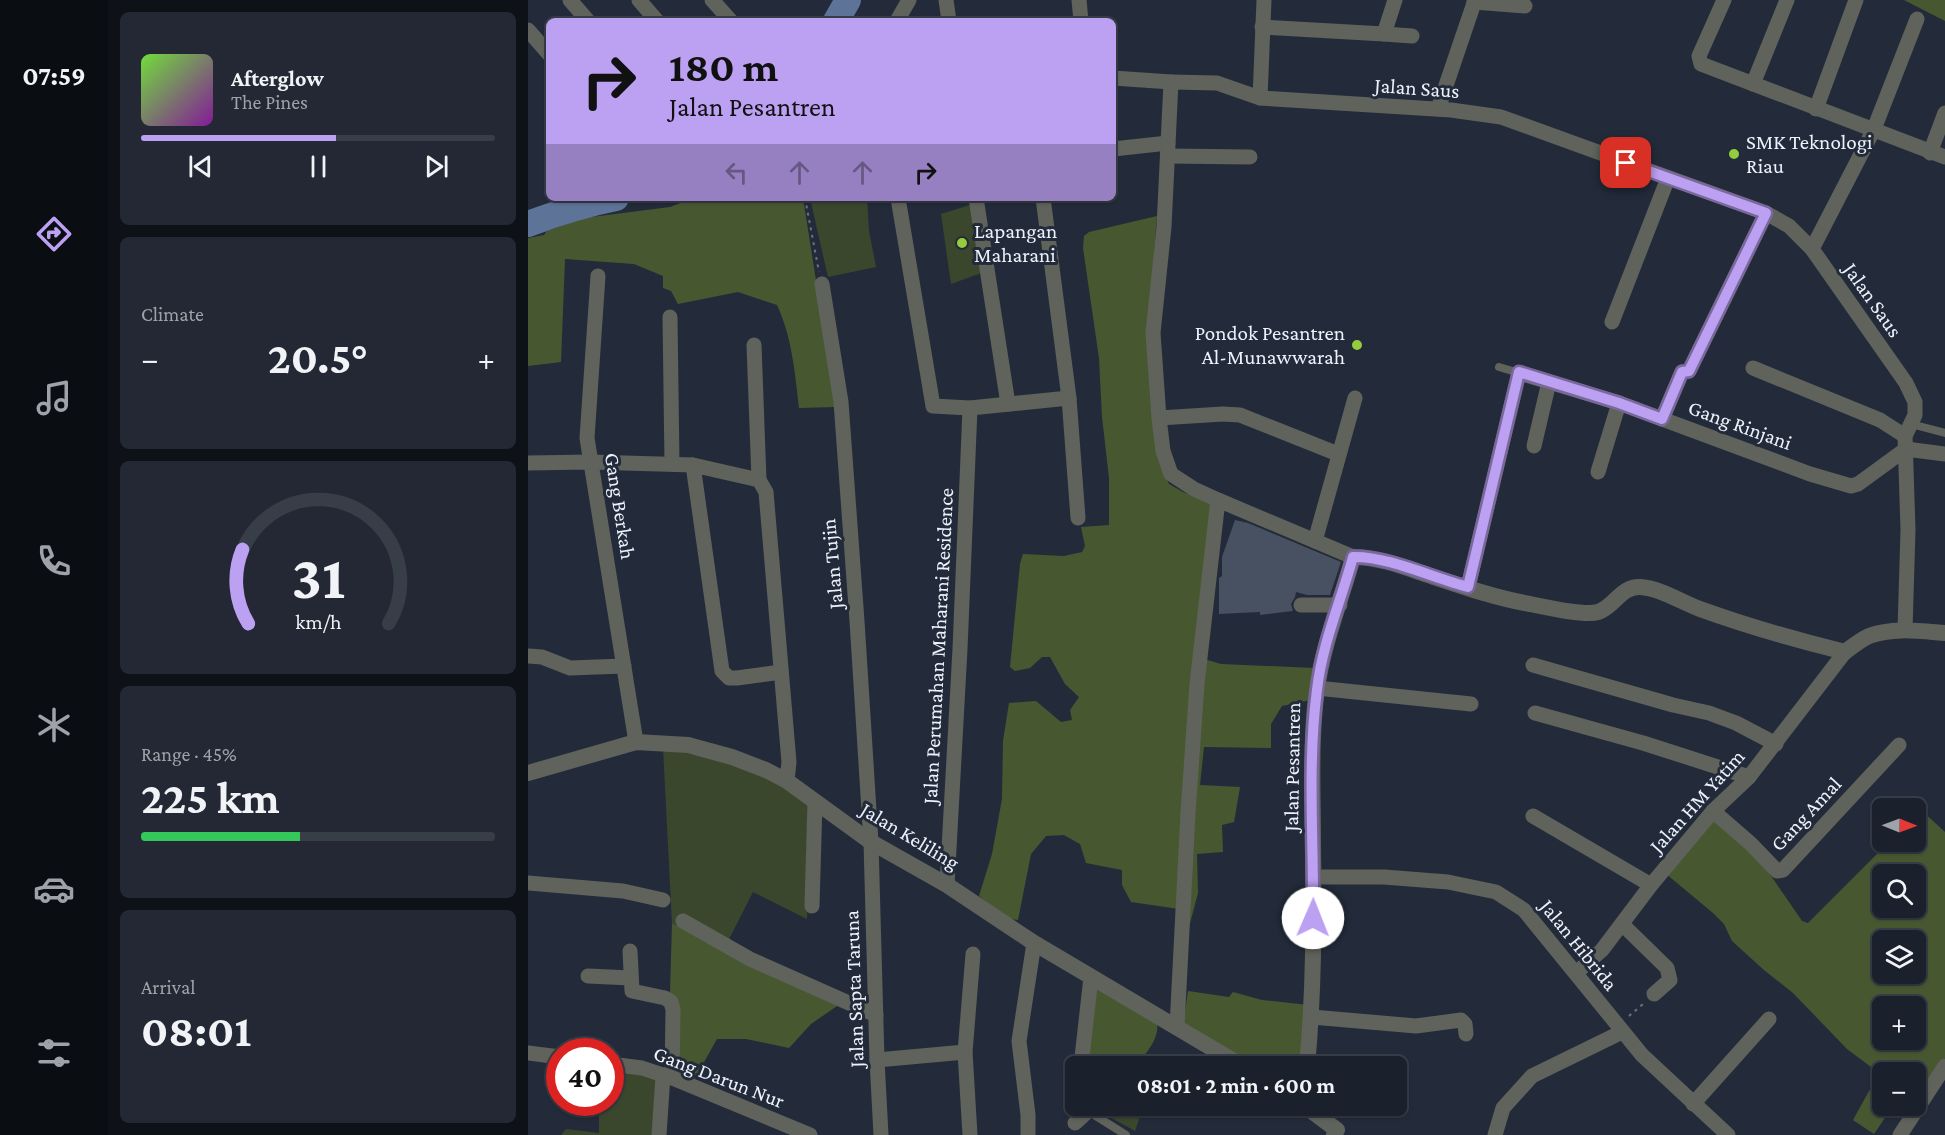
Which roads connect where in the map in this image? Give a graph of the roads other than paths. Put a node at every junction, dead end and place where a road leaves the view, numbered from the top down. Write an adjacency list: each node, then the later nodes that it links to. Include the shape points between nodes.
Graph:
1 (570, 0): 14 (street)
2 (639, 0): 15 (street)
3 (712, 0): 16 (street)
4 (909, 0): 17 (street)
5 (946, 0): 18 (street)
6 (1079, 0): 19 (street)
7 (1264, 0): 21 (street)
8 (1395, 0): 23 (street)
9 (1724, 0): 28 (street, via 1699,60)
10 (1787, 0): 28 (street)
11 (1856, 0): 30 (street)
12 (1475, 1): 13 (street); 31 (street)
13 (1525, 6)
14 (585, 18)
15 (654, 18)
16 (728, 18)
17 (899, 18)
18 (949, 18)
19 (1081, 18)
20 (1917, 19): 33 (street)
21 (1262, 27): 23 (street); 29 (street)
22 (528, 30): 25 (street)
23 (1384, 33): 24 (street)
24 (1412, 36)
25 (546, 51)
26 (1116, 78): 27 (street, Jalan Saus)
27 (1171, 82): 29 (street, Jalan Saus, via 1217,83); 35 (street)
28 (1753, 84): 30 (street)
29 (1260, 98): 31 (street, Jalan Saus)
30 (1816, 108): 33 (street)
31 (1438, 109): 39 (street, Jalan Saus, via 1512,120)
32 (1945, 113): 36 (street)
33 (1874, 129): 36 (street); 44 (street)
34 (1116, 149): 35 (street)
35 (1168, 150): 37 (street); 59 (street, via 1153,333)
36 (1930, 153): 38 (street)
37 (1250, 157)
38 (1945, 157)
39 (1668, 178): 43 (street, Jalan Saus); 48 (street)
40 (899, 201): 58 (street, via 933,406)
41 (976, 201): 57 (street)
42 (1043, 201): 54 (street)
43 (1766, 213): 44 (street, Jalan Saus, via 1789,226); 60 (street, via 1689,371 1682,372)
44 (1812, 249): 62 (street, Jalan Saus, via 1912,393 1915,415)
45 (598, 276): 66 (street, Gang Berkah, via 588,438)
46 (822, 284): 98 (street, Jalan Tujin, via 841,402)
47 (670, 317): 68 (street)
48 (1612, 322)
49 (754, 345): 71 (street)
50 (1499, 367): 52 (lane)
51 (1753, 368): 62 (street, via 1880,420)
52 (1519, 372): 53 (street, Gang Rinjani); 76 (street)
53 (1549, 382): 56 (street, Gang Rinjani); 63 (street)
54 (1070, 398): 57 (street); 73 (street)
55 (1354, 398): 64 (street)
56 (1619, 403): 60 (street, Gang Rinjani); 70 (street)
57 (1008, 404): 58 (street)
58 (970, 408): 101 (street, Jalan Perumahan Maharani Residence)
59 (1159, 418): 64 (street, via 1240,415); 72 (street, via 1163,451 1171,474)
60 (1662, 419): 62 (street, Gang Rinjani, via 1851,486 1858,484)
61 (1945, 432): 62 (lane)
62 (1907, 436): 65 (street); 79 (street, Jalan Saus)
63 (1534, 446)
64 (1338, 454): 74 (street)
65 (1945, 454)
66 (590, 462): 67 (street); 68 (street); 84 (street, Gang Berkah)
67 (528, 463)
68 (672, 464): 69 (street)
69 (693, 465): 71 (street); 85 (street, via 722,671 729,678)
70 (1598, 472)
71 (759, 480): 85 (street, via 766,492)
72 (1218, 500): 74 (street); 118 (street, via 1197,684)
73 (1078, 518)
74 (1315, 541): 75 (street)
75 (1353, 557): 76 (street, via 1382,560); 78 (street, Jalan Pesantren)
76 (1468, 587): 81 (street, via 1527,603 1593,613 1606,608 1625,591 1638,587 1750,626)
77 (1301, 605): 78 (street)
78 (1340, 605): 86 (street, Jalan Pesantren)
79 (1905, 630): 80 (street); 81 (street, via 1869,636)
80 (1945, 633)
81 (1845, 652): 90 (street, Jalan HM Yatim)
82 (528, 656): 84 (street, via 570,668)
83 (1533, 664): 90 (street, via 1709,713)
84 (624, 666): 89 (street, Gang Berkah)
85 (781, 672): 94 (street, via 789,762)
86 (1317, 688): 87 (street); 99 (street, Jalan Pesantren)
87 (1472, 704)
88 (1535, 713): 93 (street)
89 (636, 742): 92 (street, Jalan Keliling); 94 (street, Jalan Keliling, via 688,745 732,757)
90 (1776, 744): 93 (street, Jalan HM Yatim)
91 (1899, 745): 96 (street, Gang Amal, via 1783,870 1777,871)
92 (528, 773)
93 (1749, 777): 96 (street, Jalan HM Yatim)
94 (787, 781): 95 (street, Jalan Keliling)
95 (815, 802): 98 (street, Jalan Keliling); 104 (street)
96 (1713, 811): 102 (street, Jalan HM Yatim)
97 (1533, 816): 102 (street)
98 (871, 842): 101 (street, Jalan Keliling); 115 (street, Jalan Sapta Taruna)
99 (1314, 877): 110 (street, Jalan Hibrida, via 1417,878 1496,892 1524,910); 116 (street, Jalan Pesantren)
100 (528, 883): 103 (street, via 623,891)
101 (947, 885): 107 (street, Jalan Keliling)
102 (1651, 885): 106 (street, Jalan HM Yatim)
103 (663, 900)
104 (812, 906)
105 (682, 921): 115 (street, via 750,959)
106 (1622, 924): 110 (street, Jalan HM Yatim, via 1602,950); 114 (street, via 1668,968 1670,980)
107 (1034, 943): 112 (street, Jalan Keliling); 139 (street, via 1020,1031)
108 (630, 951): 113 (street)
109 (973, 954): 121 (street)
110 (1576, 973): 119 (street, Jalan Hibrida)
111 (588, 976): 113 (street)
112 (1091, 977): 118 (street, Jalan Keliling); 124 (street)
113 (631, 978): 130 (street, via 632,992 671,1002)
114 (1654, 994)
115 (876, 1015): 127 (street, Jalan Sapta Taruna)
116 (1312, 1017): 120 (street, via 1416,1026 1461,1020); 126 (street, Jalan Pesantren)
117 (1769, 1019): 131 (street)
118 (1177, 1027): 125 (street, Jalan Keliling)
119 (1620, 1030): 131 (street, Jalan Hibrida); 141 (street, via 1532,1076 1503,1108)
120 (1466, 1034)
121 (965, 1052): 127 (street); 138 (street)
122 (528, 1053): 123 (street)
123 (546, 1055)
124 (1082, 1056)
125 (1225, 1056)
126 (1308, 1056)
127 (877, 1060): 137 (street, Jalan Sapta Taruna)
128 (624, 1066): 130 (street, Gang Darun Nur)
129 (1945, 1066): 143 (street)
130 (668, 1076): 135 (street); 136 (street, Gang Darun Nur)
131 (1693, 1104): 142 (street, Jalan Hibrida)
132 (1095, 1116): 140 (lane)
133 (1318, 1116): 134 (street)
134 (1339, 1133)
135 (658, 1135)
136 (810, 1135)
137 (881, 1135)
138 (970, 1135)
139 (1028, 1135)
140 (1126, 1135)
141 (1495, 1135)
142 (1728, 1135)
143 (1900, 1135)

